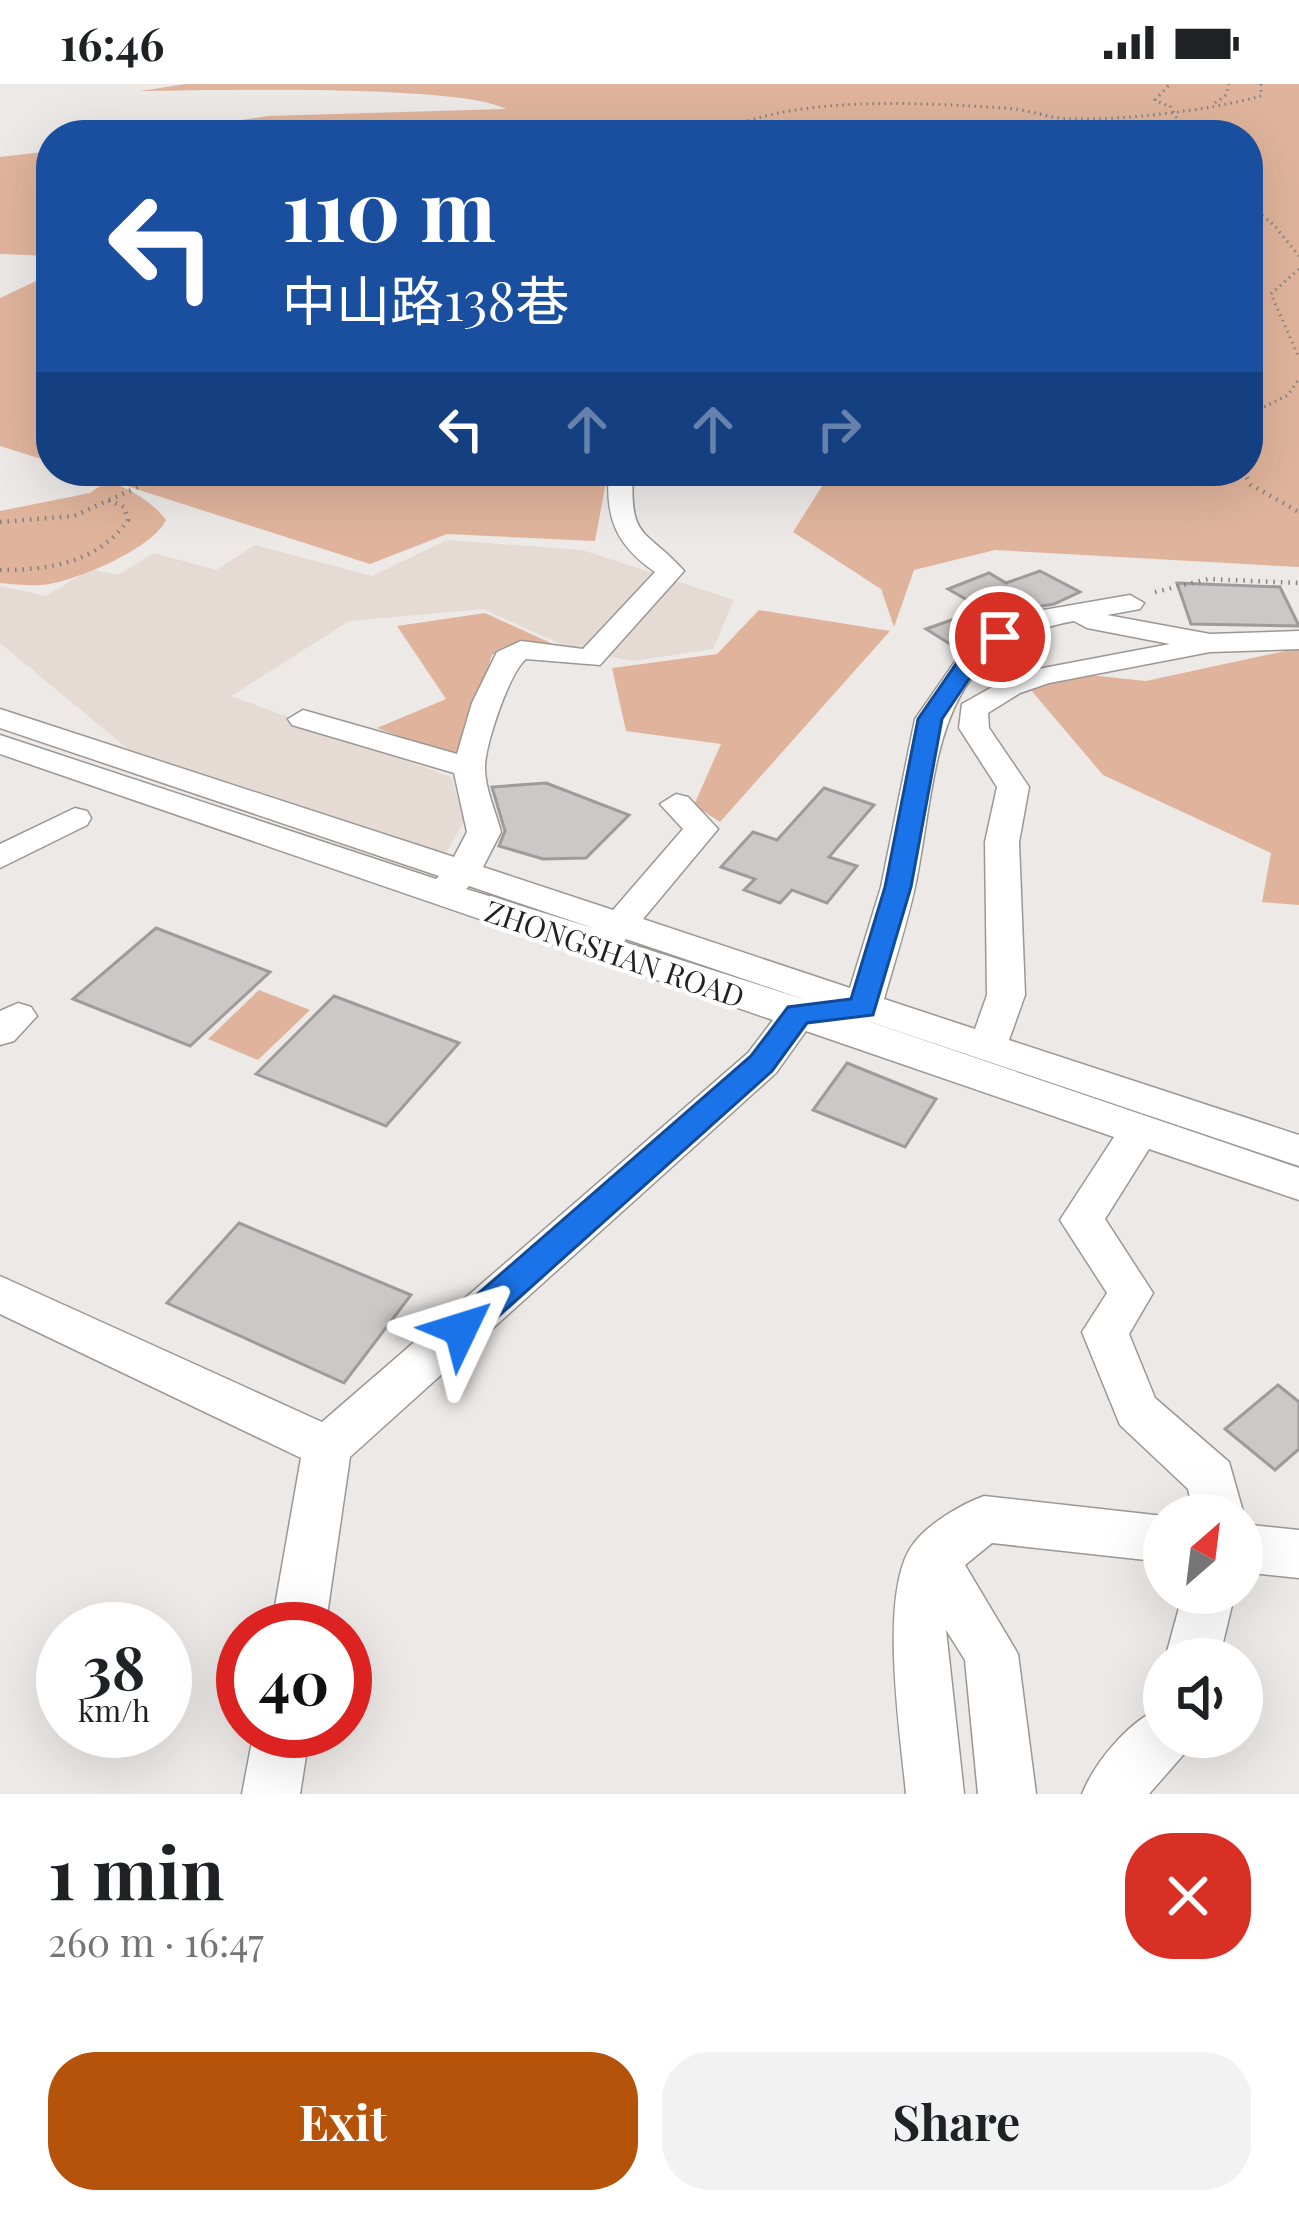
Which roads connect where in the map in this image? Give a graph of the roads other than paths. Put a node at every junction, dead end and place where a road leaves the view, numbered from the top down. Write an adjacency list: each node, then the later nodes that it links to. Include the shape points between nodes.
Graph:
1 (620, 486): 9 (street, via 617,516 641,550 670,571 590,659 521,650 507,658)
2 (1130, 603): 3 (street)
3 (1066, 616): 5 (street); 16 (street, via 1025,621 975,653 930,719 898,887)
4 (1299, 640): 5 (street)
5 (1210, 643): 18 (street, via 1047,670 973,710 974,728 1013,788 1003,842 1006,995)
6 (0, 718): 10 (street, ZHONGSHAN ROAD)
7 (303, 718): 9 (street)
8 (0, 744): 10 (street, ZHONGSHAN ROAD, via 107,789)
9 (470, 767): 14 (street, via 484,832)
10 (187, 794): 14 (street, ZHONGSHAN ROAD)
11 (676, 803): 15 (street, via 700,829)
12 (75, 818): 13 (street)
13 (0, 858)
14 (452, 883): 15 (street, ZHONGSHAN ROAD)
15 (609, 936): 16 (street, ZHONGSHAN ROAD); 17 (street, ZHONGSHAN ROAD)
16 (863, 1008): 17 (street); 18 (street, ZHONGSHAN ROAD)
17 (798, 1014): 19 (street, ZHONGSHAN ROAD); 23 (street, via 762,1064)
18 (987, 1048): 20 (street, ZHONGSHAN ROAD)
19 (1140, 1130): 21 (street, ZHONGSHAN ROAD); 24 (street, via 1082,1220 1131,1293 1106,1332 1137,1411 1211,1478)
20 (1299, 1151)
21 (1299, 1184)
22 (4, 1301): 23 (street)
23 (327, 1448): 29 (street)
24 (1214, 1494)
25 (1143, 1537): 28 (street, via 984,1519)
26 (1263, 1550): 27 (street)
27 (1299, 1554)
28 (932, 1559): 33 (street, via 919,1624); 34 (street, via 992,1654)
29 (302, 1602)
30 (278, 1758): 32 (street)
31 (1143, 1758): 35 (street)
32 (272, 1794)
33 (935, 1794)
34 (1007, 1794)
35 (1111, 1794)

